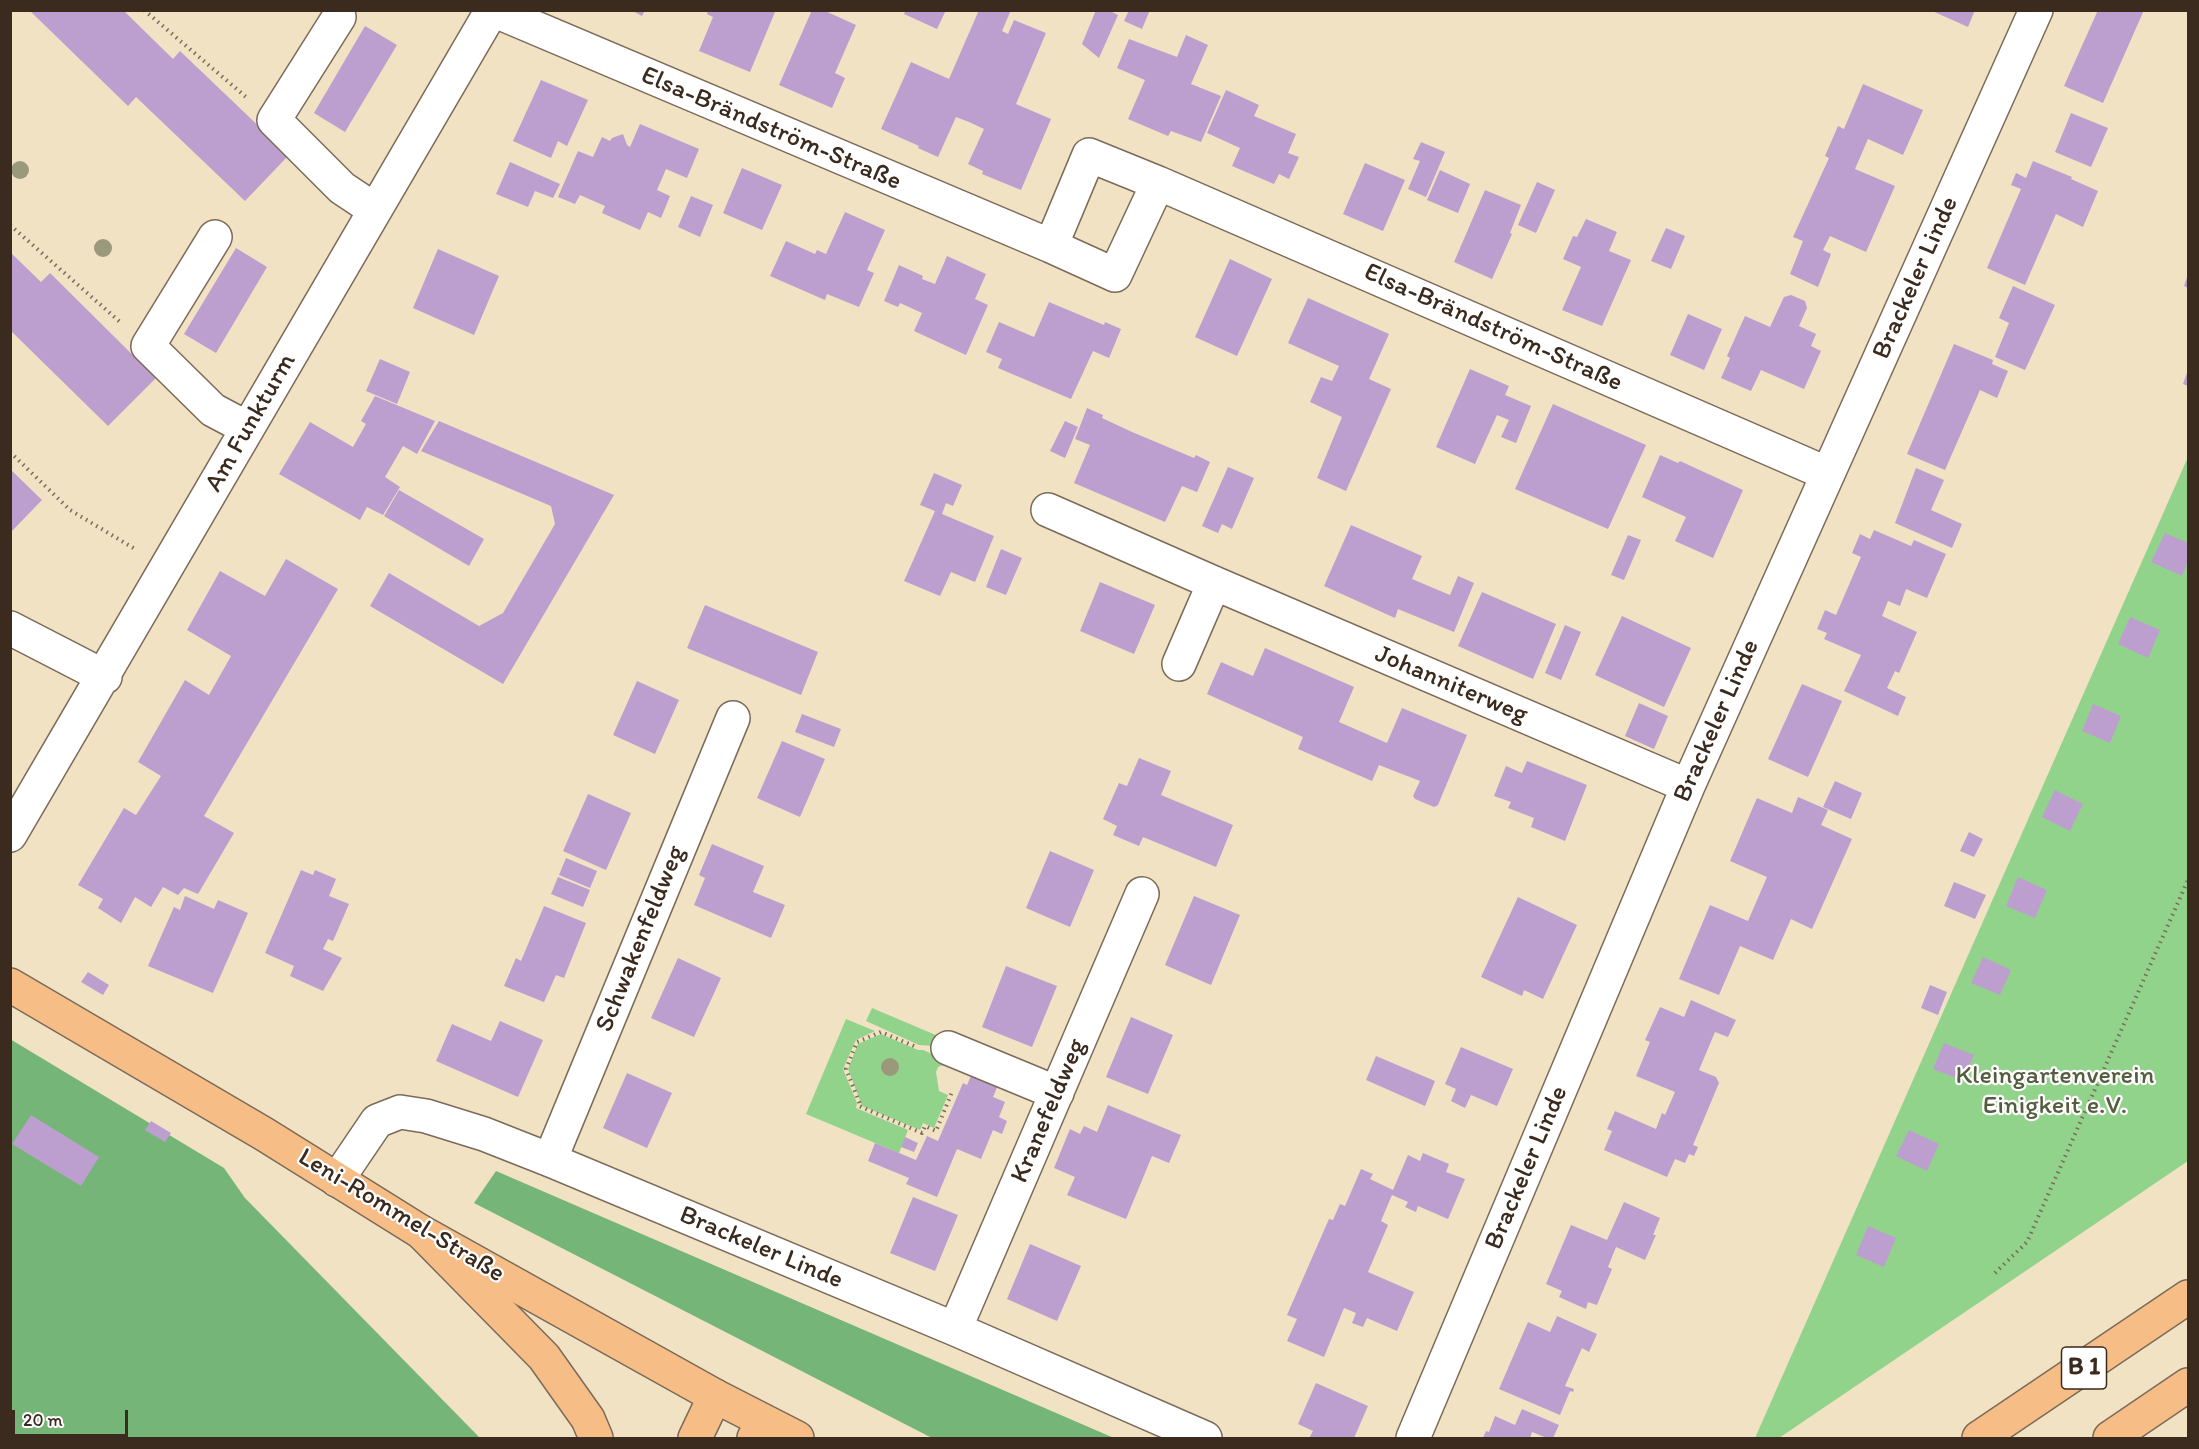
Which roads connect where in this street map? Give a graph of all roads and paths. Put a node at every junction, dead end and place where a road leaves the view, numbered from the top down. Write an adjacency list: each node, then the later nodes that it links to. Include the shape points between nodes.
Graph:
1 (144, 10): 5 (path)
2 (492, 10): 7 (street, Am Funkturm); 10 (street, Elsa-Brändström-Straße)
3 (2036, 10): 14 (street, Brackeler Linde)
4 (339, 17): 5 (street)
5 (274, 120): 7 (street, via 342,188)
6 (1158, 183): 10 (street, Elsa-Brändström-Straße, via 1115,275); 10 (street, Elsa-Brändström-Straße, via 1089,155); 14 (street, Elsa-Brändström-Straße)
7 (375, 210): 12 (street, Am Funkturm)
8 (10, 225): 11 (path)
9 (215, 237): 11 (street)
10 (1051, 246)
11 (148, 346): 12 (street, via 213,410)
12 (247, 428): 20 (street, Am Funkturm)
13 (10, 452): 16 (path, via 70,510)
14 (1827, 474): 22 (street, Brackeler Linde)
15 (1048, 510): 17 (street, Johanniterweg)
16 (136, 549)
17 (1214, 583): 19 (street); 22 (street, Johanniterweg)
18 (10, 628): 20 (street)
19 (1179, 664)
20 (105, 677): 23 (street, Am Funkturm)
21 (733, 718): 31 (street, Schwakenfeldweg)
22 (1688, 786): 44 (street, Brackeler Linde)
23 (10, 835)
24 (2188, 880): 34 (path, via 2027,1242)
25 (1142, 894): 30 (street, Kranefeldweg)
26 (10, 985): 32 (main road, Leni-Rommel-Straße)
27 (948, 1048): 30 (street)
28 (846, 1069): 29 (path, via 859,1106 922,1133 925,1126 936,1131)
29 (952, 1092)
30 (1057, 1093): 36 (street, Kranefeldweg)
31 (550, 1160): 32 (street, Brackeler Linde, via 484,1134 400,1112 377,1121); 36 (street, Brackeler Linde)
32 (337, 1180): 33 (main road, Leni-Rommel-Straße)
33 (421, 1232): 38 (main road, Leni-Rommel-Straße); 40 (main road, via 544,1357 588,1419)
34 (1995, 1273)
35 (2188, 1297): 45 (main road, B 1)
36 (955, 1329): 43 (street, Brackeler Linde)
37 (2188, 1385): 46 (main road)
38 (715, 1396): 39 (main road, Leni-Rommel-Straße); 41 (main road)
39 (758, 1430): 42 (main road, Leni-Rommel-Straße)
40 (596, 1438)
41 (695, 1438)
42 (796, 1438)
43 (1205, 1438)
44 (1413, 1438)
45 (1979, 1438)
46 (2110, 1438)

